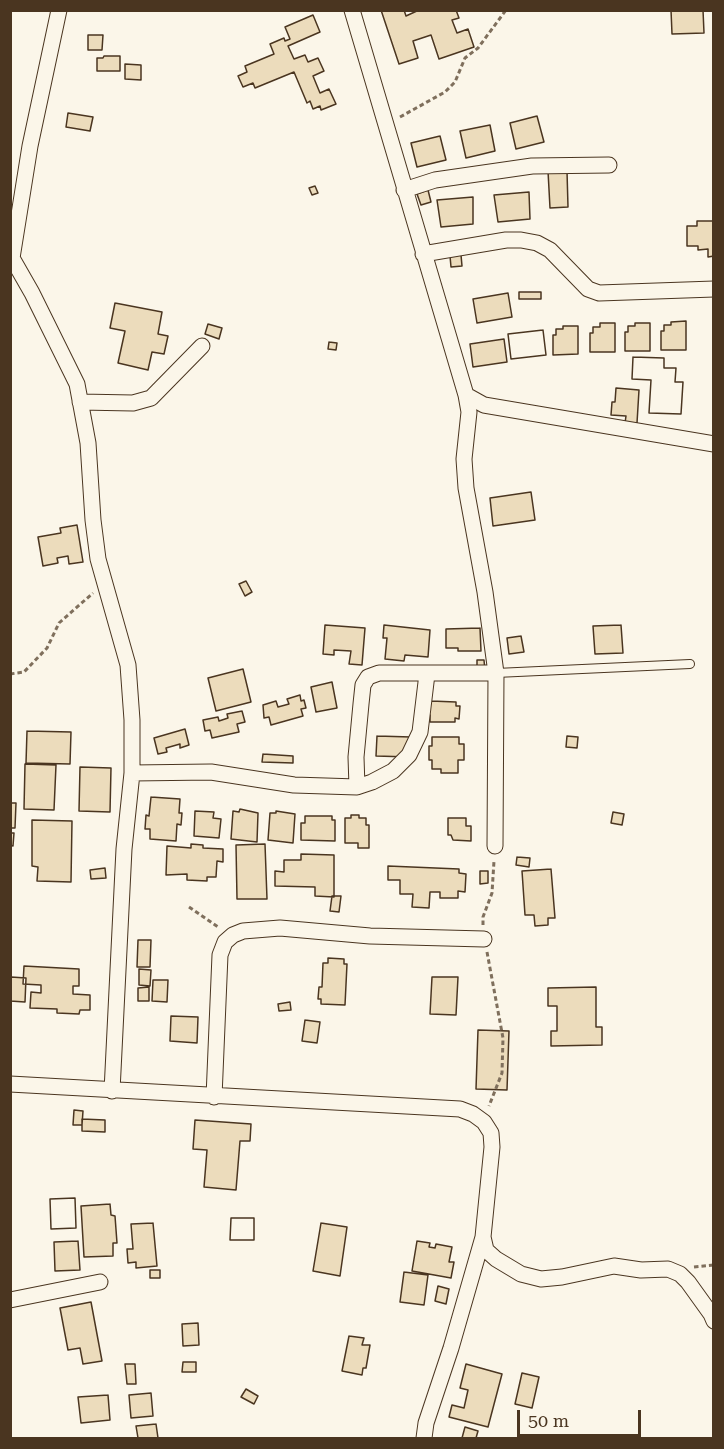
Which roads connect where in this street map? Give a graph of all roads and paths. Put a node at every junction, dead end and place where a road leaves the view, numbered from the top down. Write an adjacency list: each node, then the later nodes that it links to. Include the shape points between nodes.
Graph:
1 (60, 10): 8 (street, via 30,146)
2 (352, 10): 4 (street)
3 (506, 10): 4 (path, via 478,48 465,58 455,82 445,92)
4 (386, 126): 6 (street)
5 (609, 165): 6 (street, via 532,166 435,180)
6 (404, 190): 7 (street)
7 (423, 254): 9 (street, via 521,240 550,250 588,289 599,293); 11 (street)
8 (11, 258): 12 (street, via 76,384)
9 (714, 289)
10 (202, 346): 12 (street, via 151,398 134,403)
11 (466, 395): 13 (street, via 484,405); 16 (street, via 466,488)
12 (80, 402): 14 (street, via 88,443 98,560)
13 (714, 444)
14 (104, 581): 17 (path, via 59,623 47,648 24,672); 19 (street, via 128,665)
15 (690, 664): 16 (lane)
16 (496, 673): 18 (street); 21 (street)
17 (10, 674)
18 (427, 675): 20 (street, via 420,732 409,755 393,771); 20 (street, via 378,673 368,677 363,685)
19 (132, 773): 20 (street, via 211,772 294,784); 26 (street, via 124,849)
20 (357, 787)
21 (495, 846): 24 (path, via 492,893 483,917)
22 (189, 907): 23 (path)
23 (233, 935): 24 (street, via 280,928 370,936); 27 (street, via 220,955)
24 (484, 939): 28 (path, via 503,1038 502,1073)
25 (10, 1084): 26 (street)
26 (112, 1091): 27 (street)
27 (214, 1097): 28 (street, via 460,1109)
28 (484, 1122): 29 (street, via 491,1133 492,1147)
29 (483, 1237): 32 (street, via 486,1250 496,1259 521,1274 541,1279 614,1266 668,1269 688,1282); 33 (street)
30 (100, 1282): 31 (street)
31 (10, 1300)
32 (714, 1321)
33 (424, 1438)

